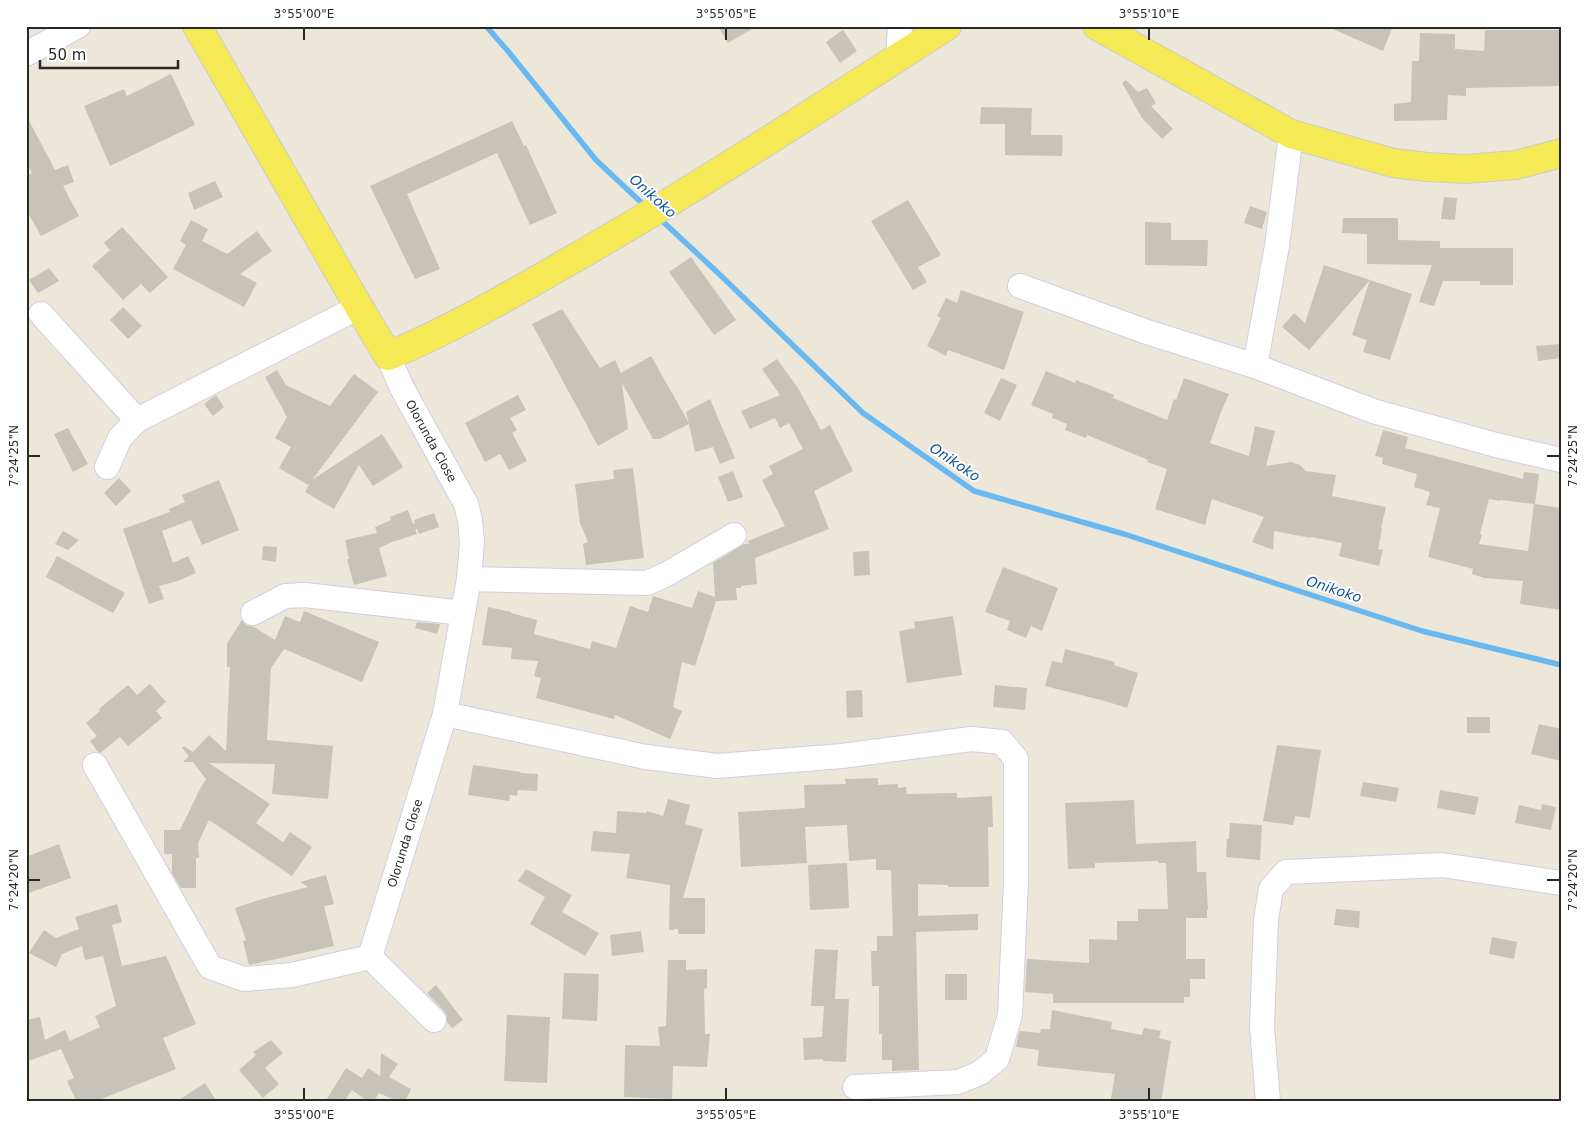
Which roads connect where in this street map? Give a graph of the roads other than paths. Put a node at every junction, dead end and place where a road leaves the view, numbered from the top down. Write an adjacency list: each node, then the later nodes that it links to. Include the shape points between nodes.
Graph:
1 (78, 26): 6 (street)
2 (197, 26): 11 (main road)
3 (900, 26): 7 (street)
4 (947, 26): 7 (main road)
5 (1097, 26): 8 (main road)
6 (26, 54)
7 (898, 57): 13 (main road, via 633,225 514,293)
8 (1291, 134): 9 (main road, via 1393,162 1427,167 1465,169 1516,165); 14 (street, via 1277,246)
9 (1561, 153)
10 (1020, 286): 14 (street, via 1147,332)
11 (359, 307): 13 (main road); 15 (street)
12 (41, 314): 15 (street)
13 (388, 356): 19 (street, Olorunda Close, via 402,388 466,504 472,542)
14 (1255, 366): 16 (street, via 1373,411)
15 (137, 420): 17 (street, via 120,438)
16 (1561, 460)
17 (107, 466)
18 (734, 535): 19 (street, via 647,583)
19 (469, 579): 20 (street, Olorunda Close)
20 (463, 612): 21 (street, via 305,595 285,596); 22 (street, Olorunda Close)
21 (253, 613)
22 (445, 714): 25 (street, Olorunda Close); 27 (street, via 646,757 717,766 842,756 971,739 1002,742 1016,759 1016,882 1010,1015 997,1059 980,1073 958,1082)
23 (94, 765): 25 (street, via 210,968 244,979 292,975)
24 (1561, 883): 28 (street, via 1442,865 1286,872 1271,889 1266,920 1262,1027)
25 (370, 957): 26 (street)
26 (434, 1020)
27 (855, 1087)
28 (1268, 1102)

